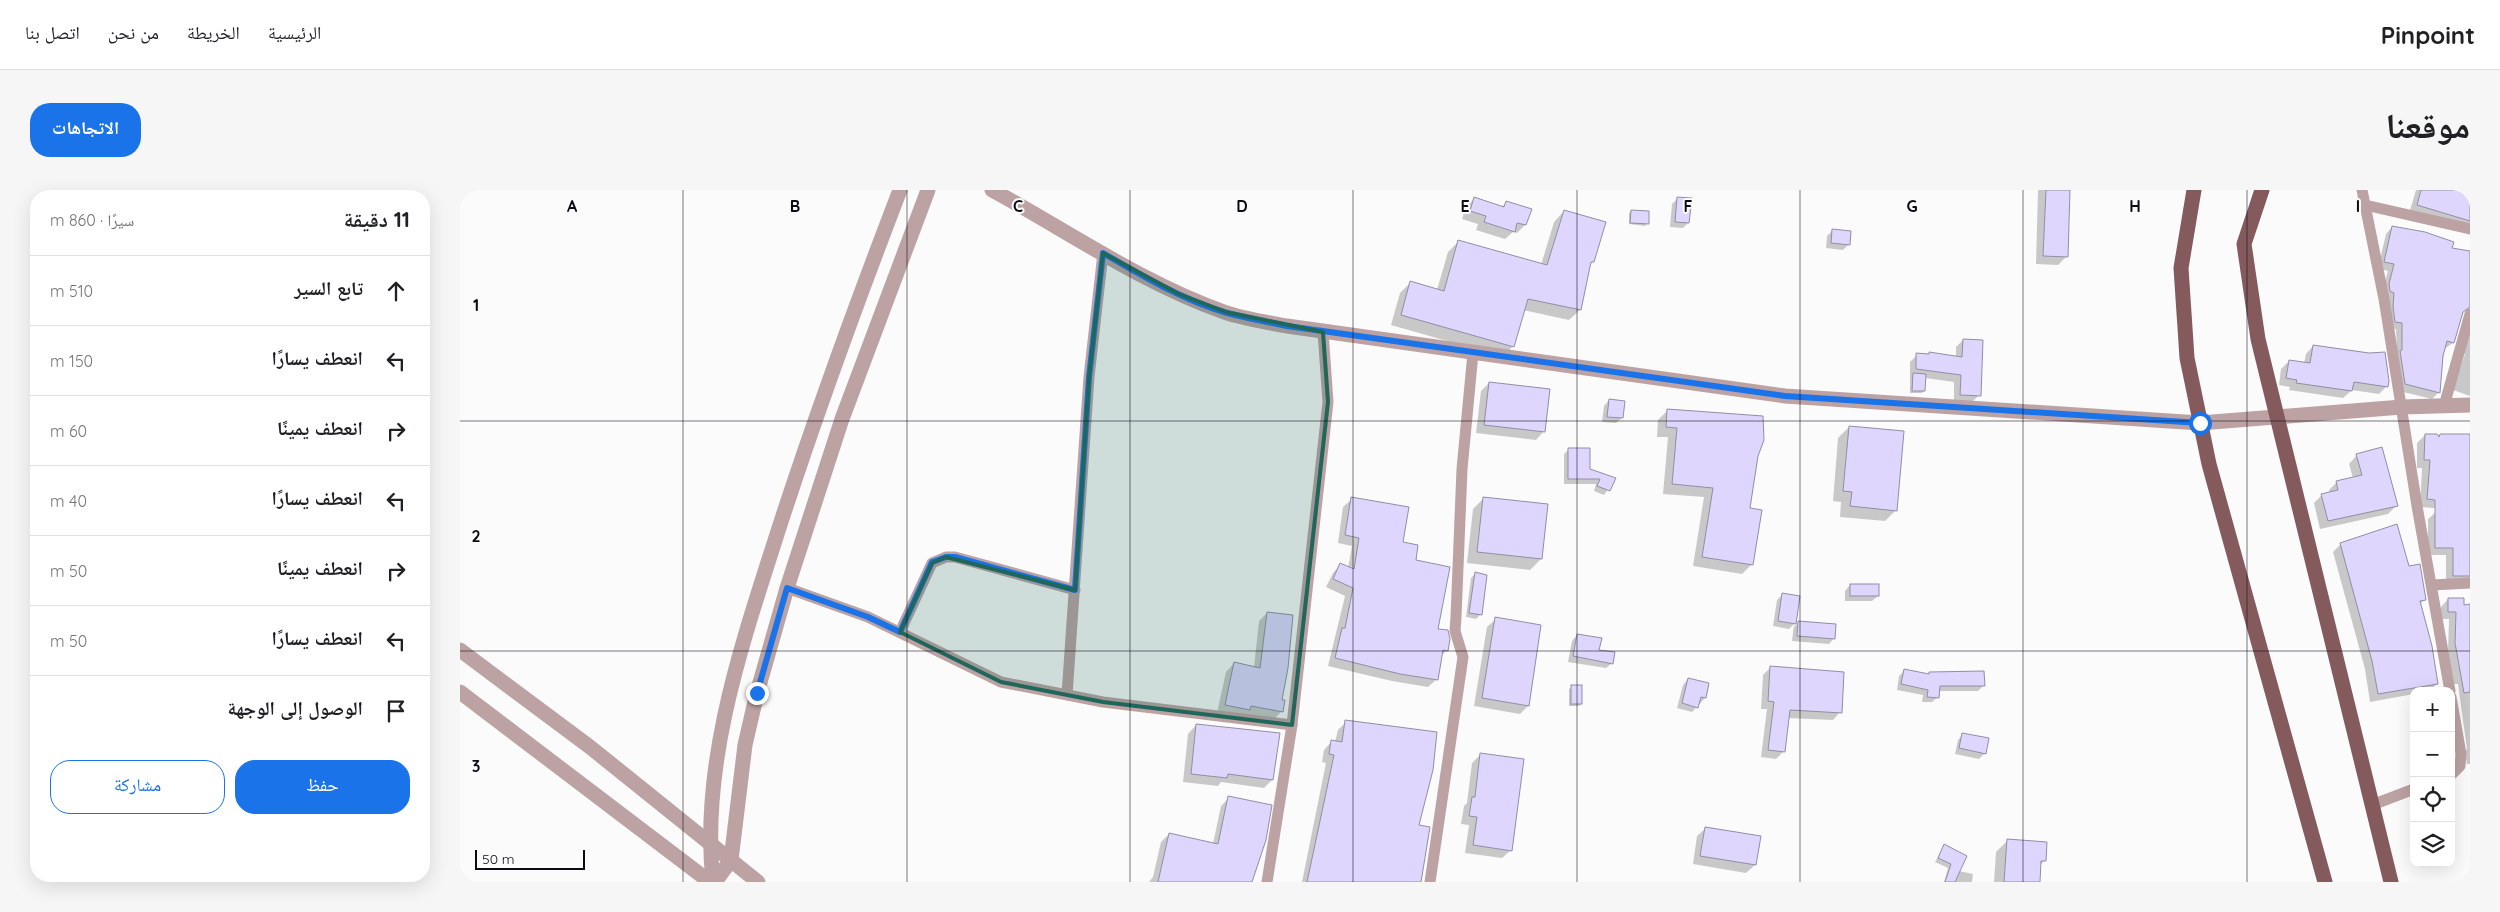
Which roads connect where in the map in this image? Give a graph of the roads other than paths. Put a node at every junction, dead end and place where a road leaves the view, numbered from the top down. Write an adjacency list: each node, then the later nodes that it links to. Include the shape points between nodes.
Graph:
1 (900, 190): 32 (street, via 818,410 762,580 720,737)
2 (928, 190): 20 (street, via 842,419)
3 (992, 190): 9 (street)
4 (2194, 190): 17 (main road, via 2181,268 2187,358)
5 (2262, 190): 16 (main road, via 2244,244 2258,340)
6 (2362, 190): 7 (street)
7 (2366, 205): 8 (street); 15 (street)
8 (2470, 229)
9 (1103, 253): 11 (street, via 1172,291 1226,312); 21 (street, via 1089,377)
10 (2470, 314): 13 (street)
11 (1323, 332): 12 (street); 28 (street, via 1328,402)
12 (1473, 353): 17 (street, via 1785,396); 37 (street, via 1462,468 1455,631 1463,657)
13 (2444, 406): 14 (street); 15 (street)
14 (2470, 406)
15 (2402, 407): 16 (street); 19 (street)
16 (2276, 416): 17 (street); 31 (main road)
17 (2200, 423): 38 (main road)
18 (2470, 583): 19 (street)
19 (2432, 584): 24 (street)
20 (787, 588): 22 (street); 33 (street, via 745,746)
21 (1075, 590): 22 (street, via 946,557 932,562); 26 (street)
22 (900, 632): 26 (street, via 1001,682)
23 (460, 650): 32 (street, via 590,747)
24 (2449, 687)
25 (460, 692): 34 (street)
26 (1068, 695): 28 (street)
27 (2455, 720): 29 (street, via 2461,754 2460,766)
28 (1292, 725): 36 (street)
29 (2455, 771)
30 (2410, 791): 31 (street)
31 (2372, 805): 39 (main road)
32 (709, 842): 33 (street); 34 (street)
33 (731, 860): 34 (street); 35 (street)
34 (713, 882)
35 (758, 882)
36 (1267, 882)
37 (1430, 882)
38 (2325, 882)
39 (2391, 882)

